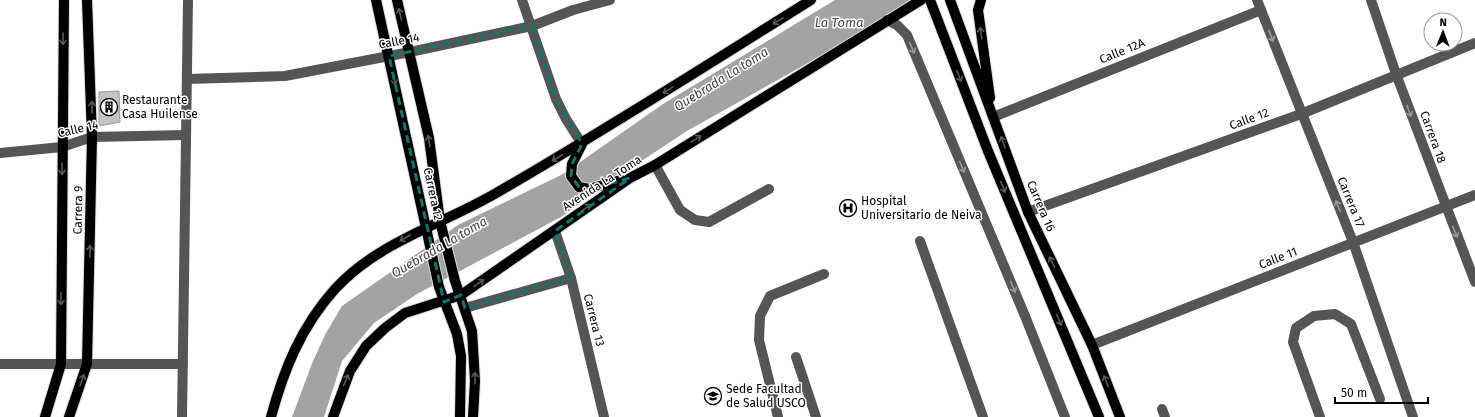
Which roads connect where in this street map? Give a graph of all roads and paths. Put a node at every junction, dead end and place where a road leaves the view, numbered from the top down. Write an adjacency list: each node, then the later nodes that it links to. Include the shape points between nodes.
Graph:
1 (64, 0): 28 (main road, Carrera 9, one-way to 28)
2 (87, 0): 26 (main road, Carrera 9, one-way to 2)
3 (188, 0): 22 (street)
4 (376, 0): 20 (main road, Carrera 12)
5 (397, 0): 19 (main road, Carrera 12, one-way to 5)
6 (522, 0): 17 (street)
7 (610, 0): 17 (street, Calle 14, via 573,10)
8 (811, 0): 27 (main road, one-way to 27)
9 (921, 0): 16 (main road, Avenida La Toma)
10 (930, 0): 66 (main road, one-way to 66, via 988,151)
11 (950, 0): 24 (main road, Carrera 16)
12 (981, 0): 24 (main road, one-way to 12, via 978,10)
13 (1257, 0): 15 (street, Carrera 17)
14 (1371, 0): 21 (street, Carrera 18)
15 (1261, 10): 23 (street, Carrera 17, one-way to 23); 24 (street, Calle 12A)
16 (887, 20): 30 (main road, Avenida La Toma, one-way to 16); 65 (street, one-way to 65, via 907,35)
17 (532, 26): 19 (street, Calle 14); 27 (street, via 556,99)
18 (1475, 43): 21 (street, Calle 12)
19 (410, 52): 20 (street, Calle 14); 36 (main road, Carrera 12, one-way to 19, via 429,138)
20 (389, 56): 22 (street, Calle 14, via 285,76); 37 (main road, Carrera 12, one-way to 37)
21 (1396, 74): 23 (street, Calle 12); 34 (street, Carrera 18, one-way to 34)
22 (187, 79): 25 (street)
23 (1301, 114): 35 (street, Calle 12); 40 (street, Carrera 17, one-way to 23)
24 (993, 115): 35 (main road, Carrera 16, one-way to 24)
25 (186, 135): 26 (street, Calle 14); 52 (street)
26 (92, 137): 28 (street, Calle 14); 51 (main road, Carrera 9, one-way to 26)
27 (582, 144): 31 (main road, via 572,164 571,176 579,187 589,190); 36 (main road, one-way to 36)
28 (62, 147): 29 (street, Calle 14); 50 (main road, Carrera 9, one-way to 50)
29 (0, 152)
30 (655, 165): 31 (main road, Avenida La Toma); 32 (street, via 680,210 695,220 709,222)
31 (630, 178): 38 (main road, Avenida La Toma, one-way to 31)
32 (769, 189)
33 (1475, 195): 34 (street, Calle 11)
34 (1445, 206): 40 (street, Calle 11); 43 (street, Carrera 18, one-way to 43)
35 (1028, 212): 47 (main road, Carrera 16, one-way to 35)
36 (441, 224): 37 (main road); 44 (main road, Carrera 12)
37 (428, 230): 45 (main road, Carrera 12); 57 (main road, one-way to 57, via 364,264 336,288 318,310 298,343 281,380)
38 (554, 230): 42 (street, Carrera 13); 44 (main road, Avenida La Toma, one-way to 38)
39 (920, 241): 64 (street)
40 (1353, 242): 47 (street, Calle 11); 69 (street, Carrera 17)
41 (824, 274): 62 (street, via 770,296 760,316 760,340)
42 (571, 278): 46 (street); 61 (street, Carrera 13)
43 (1475, 282)
44 (460, 296): 45 (main road, Avenida La Toma); 46 (main road, Carrera 12)
45 (444, 302): 58 (main road, Avenida La Toma, one-way to 45, via 350,371 366,346 405,314); 59 (main road, Carrera 12, via 457,334 461,356)
46 (465, 308): 60 (main road, Carrera 12, one-way to 46, via 475,358 472,331)
47 (1092, 345): 67 (main road, Carrera 16, one-way to 47)
48 (796, 357): 63 (street)
49 (0, 364): 50 (street)
50 (61, 364): 51 (street); 54 (main road, Carrera 9)
51 (87, 364): 52 (street); 55 (main road, Carrera 9, one-way to 51)
52 (183, 364): 56 (street)
53 (1380, 399): 68 (street, via 1352,324 1335,314 1314,316 1296,328 1293,342)
54 (45, 417)
55 (69, 417)
56 (182, 417)
57 (271, 417)
58 (333, 417)
59 (460, 417)
60 (473, 417)
61 (604, 417)
62 (778, 417)
63 (816, 417)
64 (983, 417)
65 (1065, 417)
66 (1099, 417)
67 (1120, 417)
68 (1320, 417)
69 (1413, 417)

